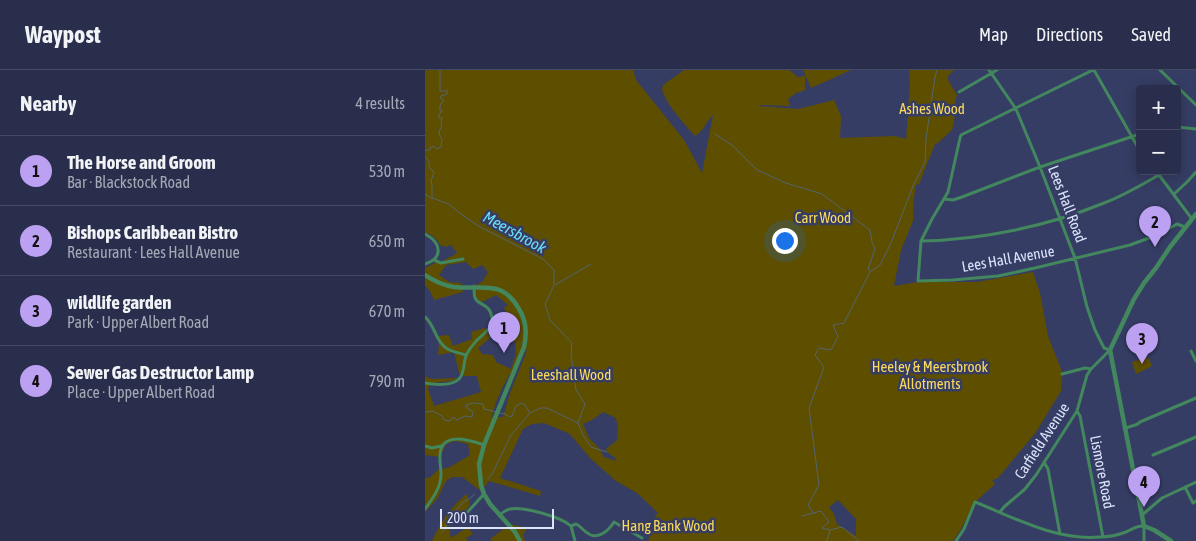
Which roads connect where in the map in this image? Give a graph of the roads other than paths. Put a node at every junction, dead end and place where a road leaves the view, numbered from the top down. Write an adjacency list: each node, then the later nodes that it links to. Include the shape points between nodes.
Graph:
1 (997, 70): 4 (street)
2 (1093, 70): 7 (street); 11 (street)
3 (1160, 70): 6 (street)
4 (990, 72): 5 (street); 7 (street, Lees Hall Road)
5 (959, 92)
6 (1196, 105)
7 (1016, 109): 13 (street, Lees Hall Road); 17 (street, via 961,135)
8 (1181, 127): 9 (street)
9 (1196, 130)
10 (1136, 136): 11 (street)
11 (1132, 137): 12 (street); 13 (street)
12 (1136, 144)
13 (1041, 167): 17 (street, via 962,197); 19 (street, Lees Hall Road)
14 (1196, 172): 16 (street)
15 (1159, 175): 16 (street); 19 (street, via 1105,203)
16 (1174, 194): 20 (street)
17 (944, 200): 23 (street)
18 (1196, 214): 20 (street)
19 (1060, 219): 23 (street, via 985,236); 24 (street, Lees Hall Road)
20 (1192, 219): 21 (street)
21 (1185, 227): 24 (street, Lees Hall Avenue, via 1177,224 1130,245); 31 (street, via 1134,299)
22 (425, 234): 26 (street, via 437,245 438,253)
23 (921, 241): 24 (street, Lees Hall Avenue, via 918,281 998,276)
24 (1075, 258): 31 (street, Lees Hall Road, via 1095,330 1104,348)
25 (463, 259): 26 (street, via 441,263)
26 (434, 260): 27 (street)
27 (425, 264)
28 (425, 276): 29 (street, via 446,285)
29 (474, 286): 33 (street, via 475,296 489,309 492,322); 42 (street, via 495,288 509,295 520,311 526,338)
30 (425, 317): 33 (street, via 446,348)
31 (1110, 350): 35 (street, Carfield Avenue); 40 (street)
32 (1191, 351): 34 (street)
33 (467, 355): 37 (street, via 459,379)
34 (1196, 361)
35 (1091, 369): 36 (street); 39 (street, Carfield Avenue)
36 (1062, 374)
37 (425, 384)
38 (1196, 398): 40 (street)
39 (1077, 411): 48 (street, Carfield Avenue); 61 (street, Lismore Road)
40 (1125, 429): 56 (street)
41 (1196, 437): 46 (street)
42 (484, 445): 44 (street, via 455,438); 51 (street, via 479,464)
43 (425, 446): 45 (street)
44 (442, 446): 45 (street); 47 (street)
45 (432, 448): 47 (street)
46 (1153, 455)
47 (440, 458): 53 (street, via 441,481)
48 (1044, 462): 54 (street, Carfield Avenue, via 1025,489); 60 (street, via 1048,468)
49 (1196, 482): 50 (street)
50 (1185, 487): 52 (street, via 1193,503); 56 (street, via 1162,498)
51 (484, 494): 55 (street); 57 (street)
52 (1196, 501)
53 (425, 509)
54 (1000, 512): 60 (street); 65 (street, via 975,502)
55 (500, 515): 58 (street, via 504,511 518,509 560,519); 63 (street)
56 (1142, 515): 59 (street)
57 (464, 516)
58 (571, 526): 62 (street, via 579,525 592,536 597,536 614,522); 64 (street)
59 (1144, 526): 61 (street); 66 (street); 67 (street)
60 (1060, 534): 61 (street, via 1081,538)
61 (1103, 537)
62 (642, 538)
63 (520, 541)
64 (575, 541)
65 (956, 541)
66 (1144, 541)
67 (1171, 541)

